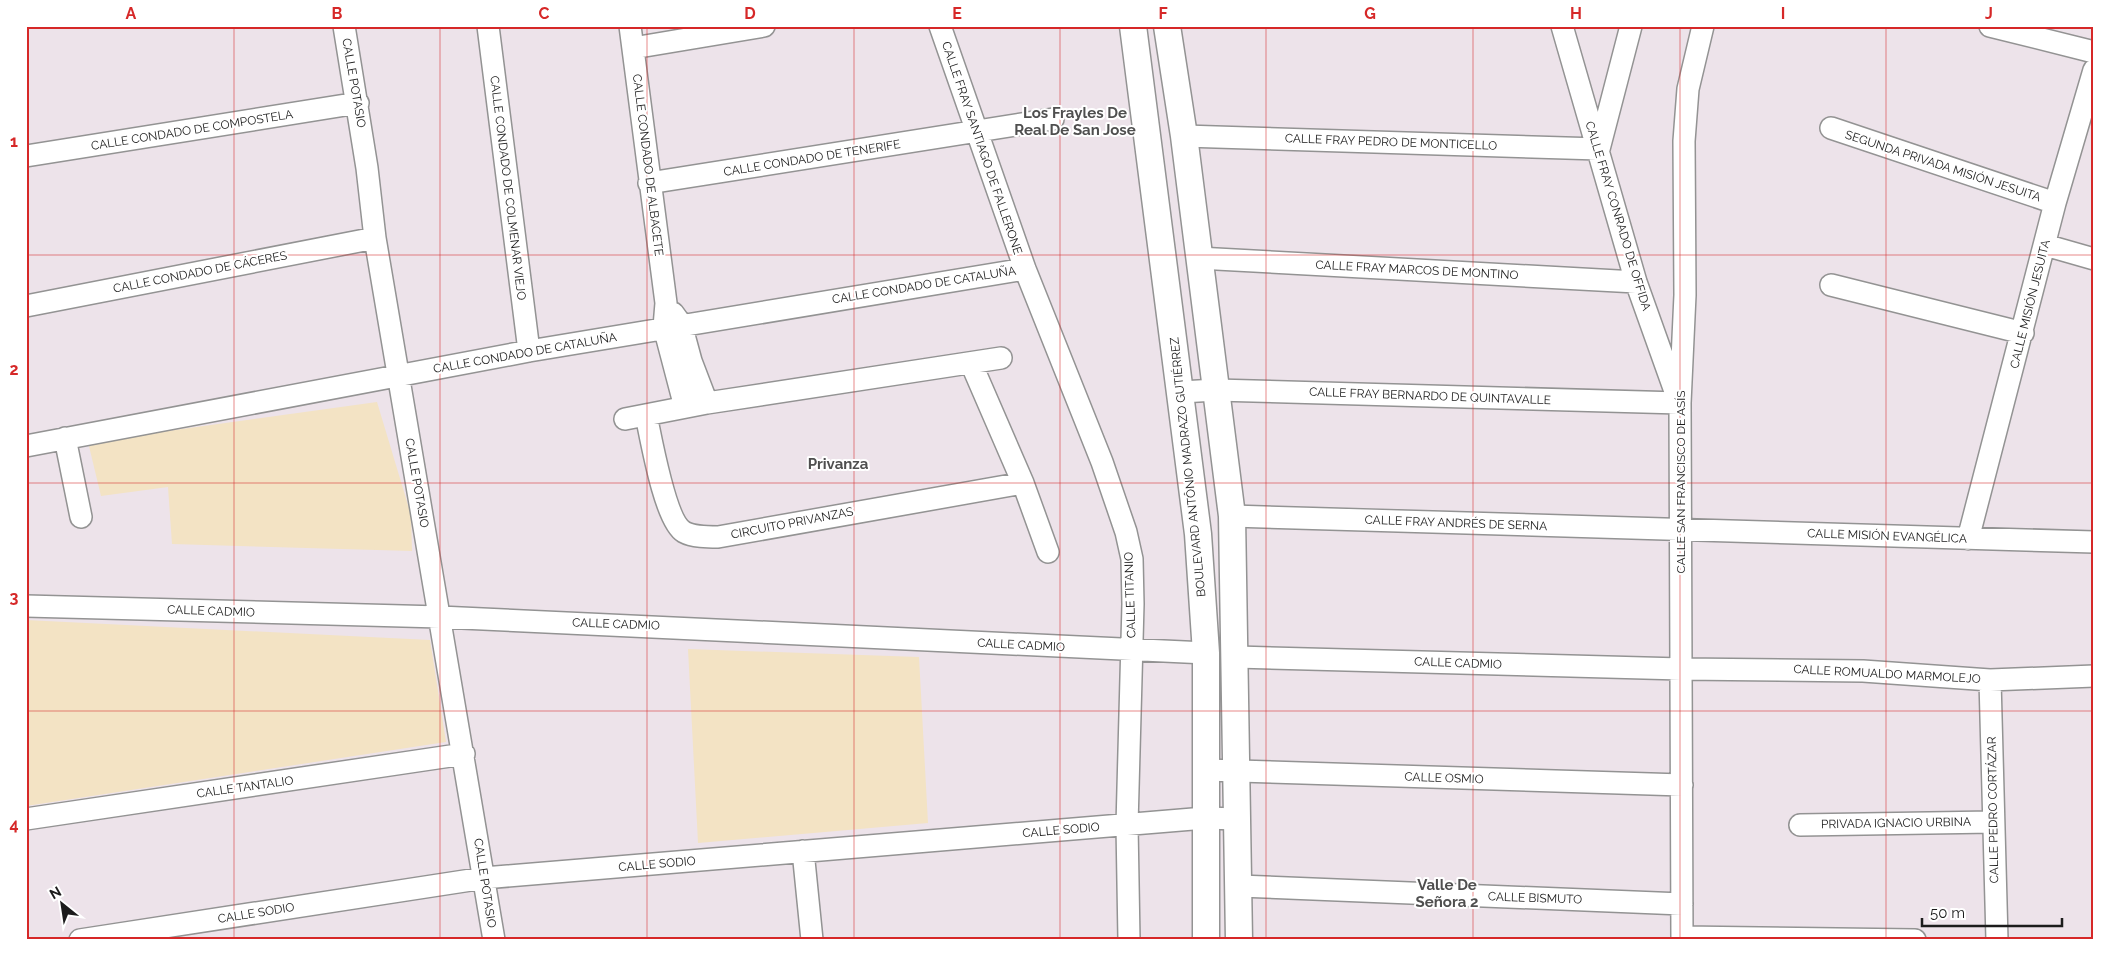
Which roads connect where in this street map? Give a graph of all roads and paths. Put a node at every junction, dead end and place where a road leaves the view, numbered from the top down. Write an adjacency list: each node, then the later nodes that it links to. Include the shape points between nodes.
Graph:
1 (344, 26): 15 (street, CALLE POTASIO)
2 (488, 26): 34 (street, CALLE CONDADO DE COLMENAR VIEJO)
3 (630, 26): 12 (street, CALLE CONDADO DE ALBACETE)
4 (764, 26): 12 (street)
5 (940, 26): 18 (street, CALLE FRAY SANTIAGO DE FALLERONE)
6 (1132, 26): 39 (street, BOULEVARD ANTÔNIO MADRAZO GUTIÉRREZ)
7 (1167, 26): 19 (street)
8 (1562, 26): 20 (street, CALLE FRAY CONRADO DE OFFIDA)
9 (1630, 26): 20 (street)
10 (1702, 26): 41 (street, CALLE SAN FRANCISCO DE ASÍS, via 1688,89 1684,141)
11 (1990, 26): 13 (street)
12 (633, 48): 22 (street, CALLE CONDADO DE ALBACETE)
13 (2094, 52)
14 (2094, 70): 23 (street, CALLE MISIÓN JESUITA)
15 (358, 103): 21 (street, CALLE CONDADO DE COMPOSTELA); 24 (street, CALLE POTASIO)
16 (1052, 119): 18 (street, CALLE CONDADO DE TENERIFE)
17 (1831, 128): 23 (street, SEGUNDA PRIVADA MISIÓN JESUITA)
18 (975, 132): 22 (street, CALLE CONDADO DE TENERIFE); 28 (street, CALLE FRAY SANTIAGO DE FALLERONE)
19 (1184, 136): 20 (street, CALLE FRAY PEDRO DE MONTICELLO); 26 (street)
20 (1599, 149): 29 (street, CALLE FRAY CONRADO DE OFFIDA)
21 (26, 156)
22 (649, 183): 32 (street, CALLE CONDADO DE ALBACETE, via 666,303)
23 (2055, 203): 25 (street, CALLE MISIÓN JESUITA)
24 (375, 238): 31 (street, CALLE CONDADO DE CÁCERES); 37 (street, CALLE POTASIO)
25 (2046, 244): 27 (street); 33 (street, CALLE MISIÓN JESUITA)
26 (1198, 258): 29 (street, CALLE FRAY MARCOS DE MONTINO); 38 (street)
27 (2094, 259)
28 (1025, 269): 32 (street, CALLE CONDADO DE CATALUÑA); 56 (street, CALLE TITANIO, via 1102,462 1126,532 1132,559)
29 (1636, 282): 41 (street, CALLE FRAY CONRADO DE OFFIDA)
30 (1831, 285): 33 (street)
31 (26, 306)
32 (673, 326): 34 (street, CALLE CONDADO DE CATALUÑA); 40 (street); 42 (street)
33 (2023, 333): 51 (street, CALLE MISIÓN JESUITA)
34 (529, 350): 37 (street, CALLE CONDADO DE CATALUÑA)
35 (1001, 358): 36 (street)
36 (971, 363): 40 (street); 47 (street)
37 (398, 376): 45 (street, CALLE CONDADO DE CATALUÑA); 55 (street, CALLE POTASIO)
38 (1216, 390): 39 (street, CALLE FRAY BERNARDO DE QUINTAVALLE); 41 (street, CALLE FRAY BERNARDO DE QUINTAVALLE); 48 (street)
39 (1181, 392): 57 (street, BOULEVARD ANTÔNIO MADRAZO GUTIÉRREZ, via 1198,534)
40 (707, 403): 42 (street)
41 (1680, 404): 50 (street, CALLE SAN FRANCISCO DE ASÍS)
42 (685, 407): 43 (street)
43 (646, 415): 44 (street); 47 (street, CIRCUITO PRIVANZAS, via 672,516 683,532 692,534 718,537)
44 (625, 420)
45 (65, 438): 46 (street, CALLE CONDADO DE CATALUÑA); 49 (street)
46 (26, 446)
47 (1022, 482): 53 (street)
48 (1232, 516): 50 (street, CALLE FRAY ANDRÉS DE SERNA); 58 (street)
49 (80, 518)
50 (1680, 530): 51 (street, CALLE MISIÓN EVANGÉLICA); 59 (street, CALLE SAN FRANCISCO DE ASÍS)
51 (1968, 539): 52 (street, CALLE MISIÓN EVANGÉLICA)
52 (2094, 542)
53 (1048, 552)
54 (26, 606): 55 (street, CALLE CADMIO)
55 (440, 617): 56 (street, CALLE CADMIO, via 723,628); 62 (street, CALLE POTASIO)
56 (1132, 651): 57 (street, CALLE CADMIO); 70 (street, CALLE TITANIO)
57 (1206, 653): 63 (street, BOULEVARD ANTÔNIO MADRAZO GUTIÉRREZ)
58 (1236, 657): 59 (street, CALLE CADMIO); 64 (street)
59 (1681, 669): 61 (street, CALLE ROMUALDO MARMOLEJO, via 1863,671); 65 (street, CALLE SAN FRANCISCO DE ASÍS)
60 (2094, 676): 61 (street, CALLE ROMUALDO MARMOLEJO)
61 (1990, 680): 69 (street, CALLE PEDRO CORTÁZAR)
62 (464, 754): 67 (street, CALLE TANTALIO); 73 (street, CALLE POTASIO)
63 (1205, 770): 64 (street, CALLE OSMIO); 66 (street, BOULEVARD ANTÔNIO MADRAZO GUTIÉRREZ)
64 (1236, 772): 65 (street, CALLE OSMIO); 68 (street)
65 (1682, 785): 75 (street, CALLE SAN FRANCISCO DE ASÍS)
66 (1205, 818): 68 (street, CALLE SODIO); 70 (street, CALLE SODIO); 81 (street, BOULEVARD ANTÔNIO MADRAZO GUTIÉRREZ)
67 (26, 819)
68 (1238, 819): 74 (street)
69 (1993, 822): 71 (street, PRIVADA IGNACIO URBINA); 84 (street, CALLE PEDRO CORTÁZAR)
70 (1128, 825): 72 (street, CALLE SODIO); 80 (street, CALLE TITANIO)
71 (1800, 825)
72 (803, 851): 73 (street, CALLE SODIO); 79 (street)
73 (484, 878): 77 (street, CALLE SODIO); 78 (street, CALLE POTASIO)
74 (1239, 886): 75 (street, CALLE BISMUTO); 82 (street)
75 (1682, 904): 76 (street, CALLE SAN FRANCISCO DE ASÍS)
76 (1682, 939): 83 (street)
77 (80, 940)
78 (494, 940)
79 (812, 940)
80 (1129, 940)
81 (1206, 940)
82 (1239, 940)
83 (1915, 940)
84 (1997, 940)

